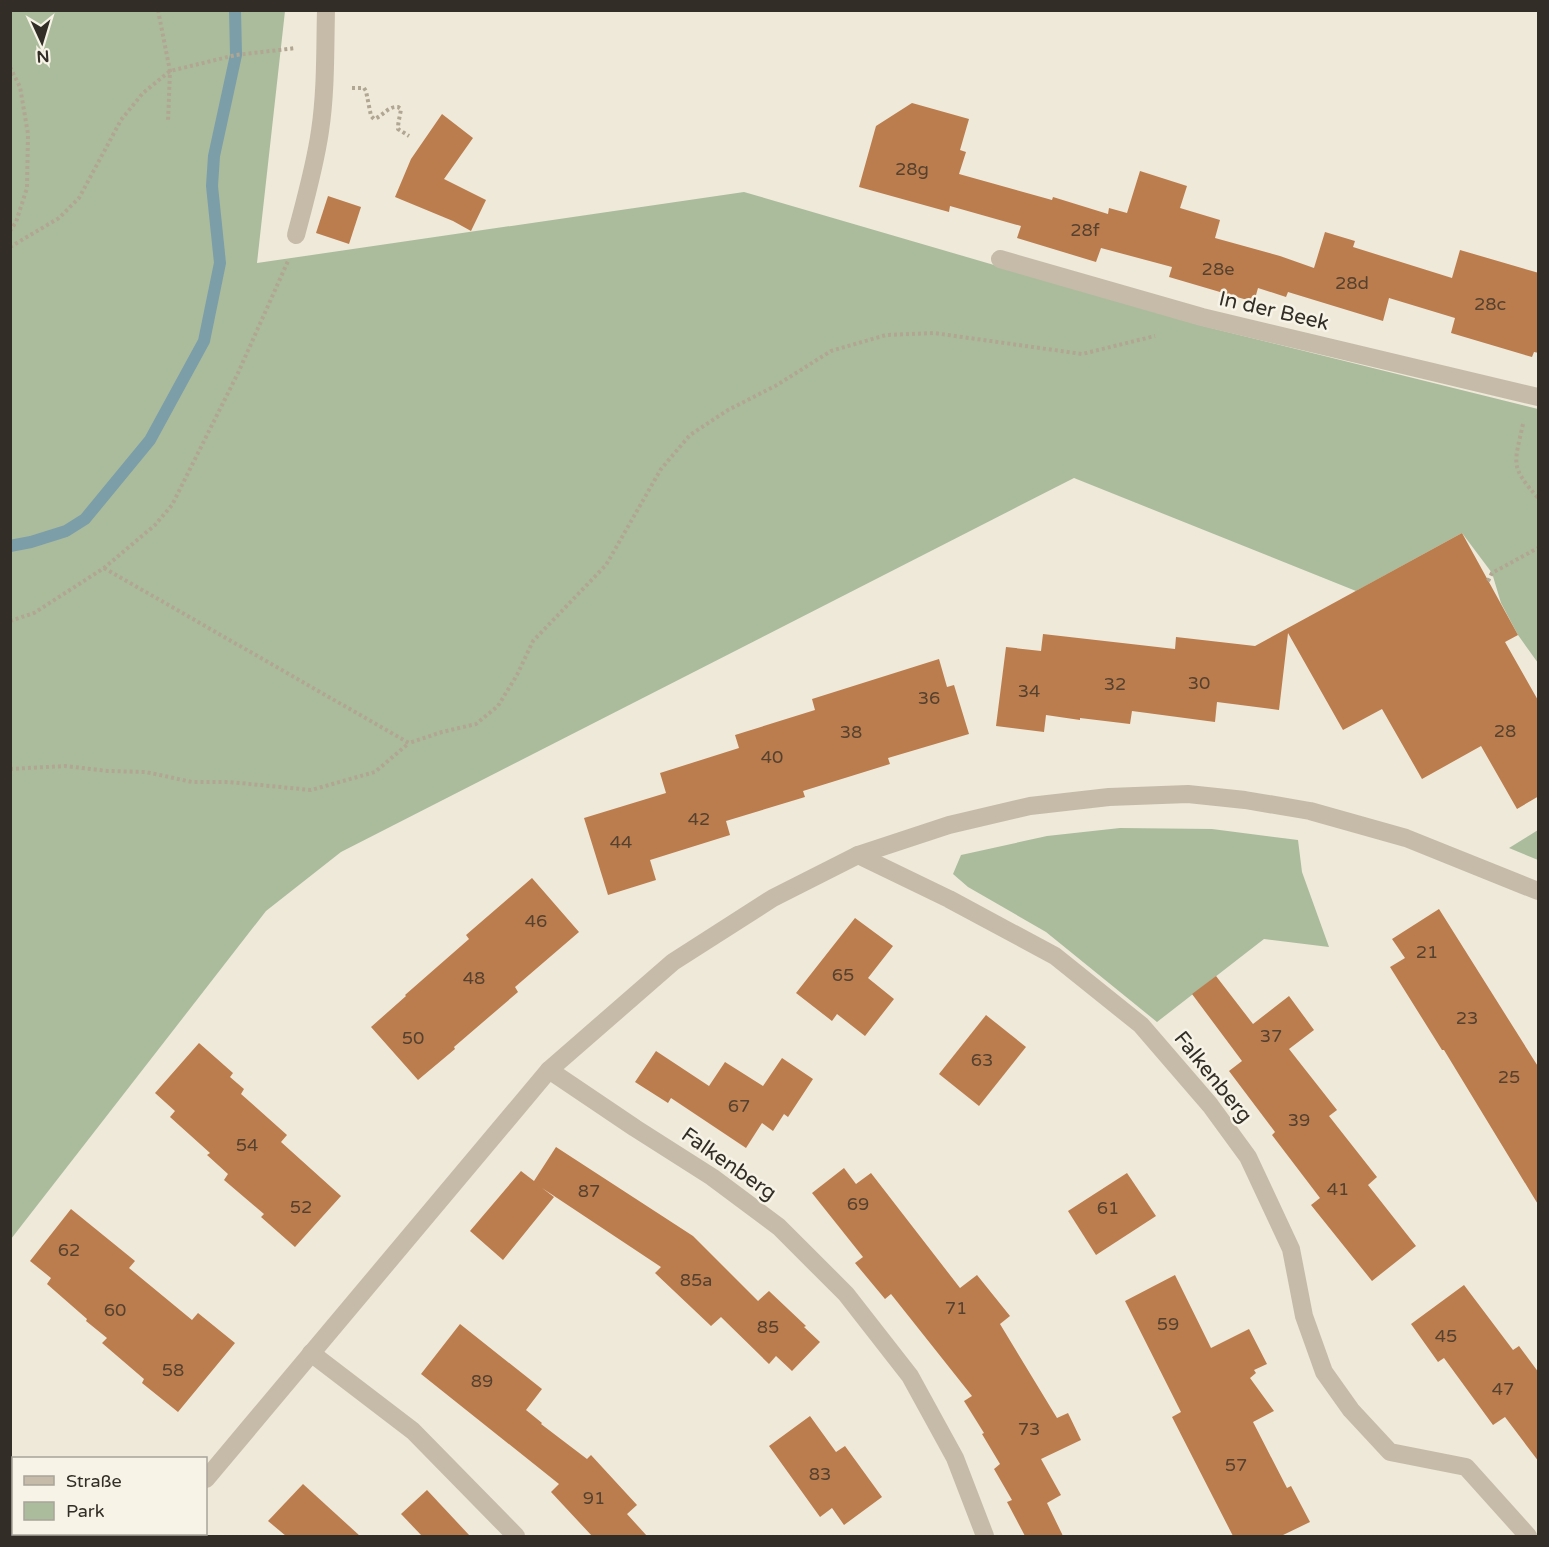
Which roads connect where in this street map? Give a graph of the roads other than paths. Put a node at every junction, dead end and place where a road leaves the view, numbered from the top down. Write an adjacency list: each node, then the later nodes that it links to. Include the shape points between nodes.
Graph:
1 (326, 10): 2 (street, via 320,131)
2 (296, 235)
3 (1000, 259): 4 (street, In der Beek, via 1202,317)
4 (1534, 396)
5 (858, 855): 6 (street, via 949,825 1030,806 1188,794 1310,811 1406,838); 7 (street, via 773,898 673,962); 12 (street, Falkenberg, via 1055,956 1141,1025 1210,1105 1248,1157 1291,1249 1304,1316 1324,1372 1351,1410 1390,1452 1466,1467)
6 (1539, 891)
7 (549, 1070): 8 (street); 11 (street, Falkenberg, via 712,1176 779,1227 846,1294 910,1376 954,1458)
8 (311, 1353): 9 (street); 10 (street, via 413,1431)
9 (207, 1478)
10 (516, 1536)
11 (985, 1536)
12 (1528, 1536)

